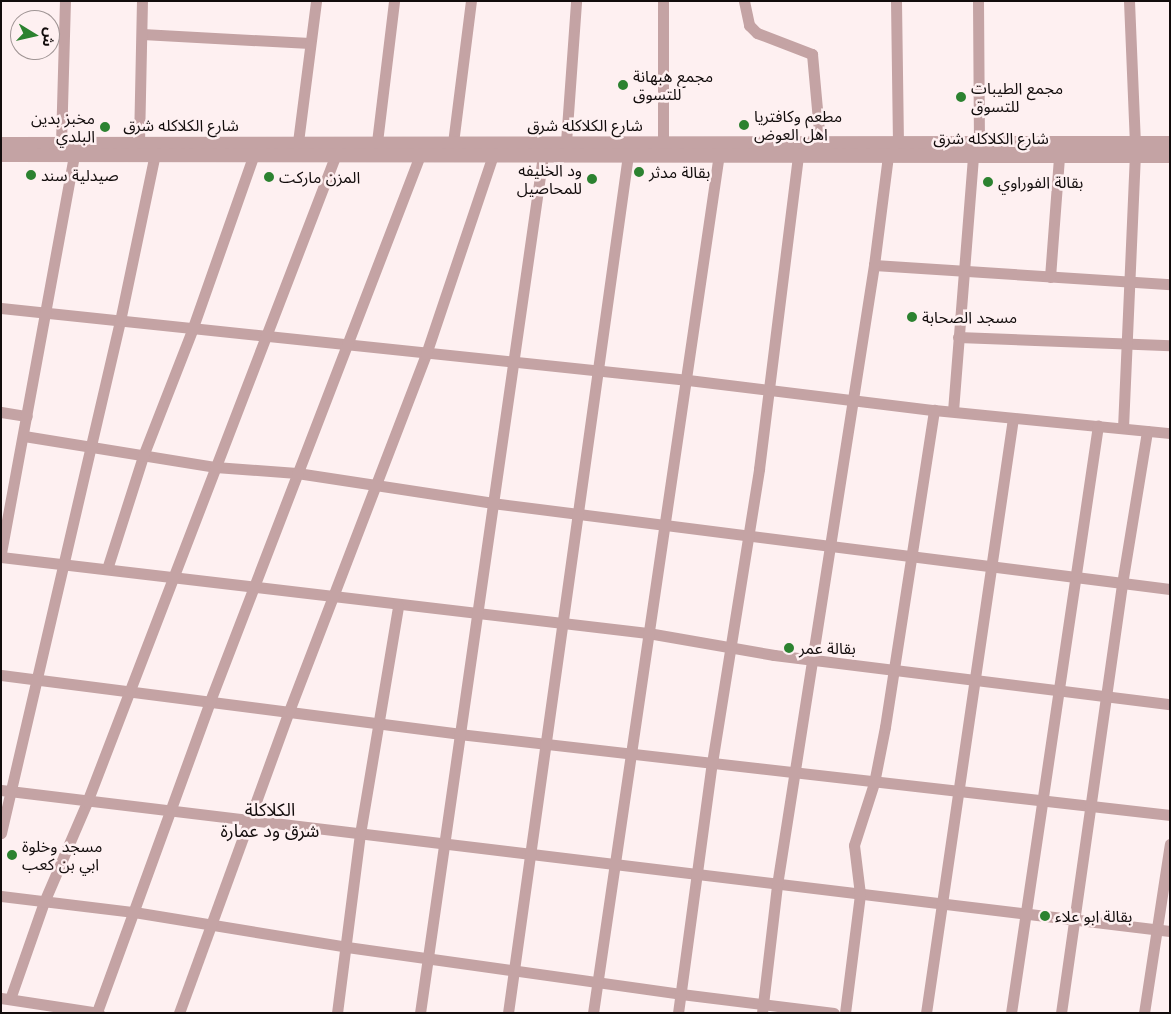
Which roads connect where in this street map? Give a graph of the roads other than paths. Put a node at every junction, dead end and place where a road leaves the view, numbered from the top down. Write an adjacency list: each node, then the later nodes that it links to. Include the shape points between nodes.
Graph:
1 (65, 1): 22 (street)
2 (142, 1): 12 (street)
3 (316, 1): 13 (street)
4 (394, 1): 17 (street)
5 (471, 1): 23 (street)
6 (576, 1): 18 (street)
7 (663, 1): 19 (street)
8 (744, 1): 20 (street, via 749,25 758,33 812,54)
9 (896, 1): 21 (street)
10 (978, 1): 14 (street)
11 (1129, 1): 27 (street)
12 (142, 34): 13 (street); 15 (street)
13 (310, 43): 16 (street)
14 (979, 141): 21 (street, شارع الكلاكله شرق); 27 (street, شارع الكلاكله شرق)
15 (139, 142): 16 (street, شارع الكلاكله شرق); 22 (street, شارع الكلاكله شرق)
16 (298, 142): 17 (street, شارع الكلاكله شرق)
17 (377, 142): 23 (street, شارع الكلاكله شرق)
18 (566, 142): 23 (street, شارع الكلاكله شرق); 26 (street, شارع الكلاكله شرق)
19 (663, 142): 20 (street, شارع الكلاكله شرق); 26 (street, شارع الكلاكله شرق)
20 (820, 142): 21 (street, شارع الكلاكله شرق)
21 (898, 142)
22 (61, 143): 25 (street, شارع الكلاكله شرق)
23 (453, 143)
24 (1170, 143): 27 (street, شارع الكلاكله شرق)
25 (1, 144)
26 (629, 148): 31 (street, شارع الكلاكله شرق); 36 (street, شارع الكلاكله شرق); 58 (street)
27 (1135, 149): 40 (street, شارع الكلاكله شرق); 41 (street, شارع الكلاكله شرق); 45 (street)
28 (155, 154): 29 (street, شارع الكلاكله شرق); 33 (street, شارع الكلاكله شرق); 49 (street)
29 (254, 154): 30 (street, شارع الكلاكله شرق); 50 (street)
30 (336, 154): 34 (street, شارع الكلاكله شرق); 51 (street)
31 (719, 154): 37 (street, شارع الكلاكله شرق); 59 (street)
32 (1, 155): 33 (street, شارع الكلاكله شرق)
33 (74, 155): 48 (street)
34 (420, 155): 35 (street, شارع الكلاكله شرق); 53 (street)
35 (493, 155): 36 (street, شارع الكلاكله شرق); 56 (street)
36 (543, 155): 57 (street)
37 (798, 155): 38 (street, شارع الكلاكله شرق); 60 (street)
38 (888, 155): 39 (street, شارع الكلاكله شرق); 42 (street)
39 (973, 155): 40 (street, شارع الكلاكله شرق); 43 (street)
40 (1059, 156): 44 (street)
41 (1170, 156)
42 (874, 265): 43 (street); 61 (street)
43 (964, 271): 44 (street); 52 (street)
44 (1050, 277): 45 (street)
45 (1129, 281): 46 (street); 54 (street)
46 (1170, 284)
47 (1, 308): 48 (street)
48 (47, 314): 49 (street); 65 (street)
49 (120, 321): 50 (street); 72 (street)
50 (192, 330): 51 (street); 73 (street)
51 (267, 336): 53 (street); 74 (street)
52 (958, 338): 54 (street); 63 (street)
53 (346, 343): 56 (street); 75 (street)
54 (1126, 343): 55 (street); 68 (street)
55 (1170, 345)
56 (426, 354): 57 (street); 76 (street)
57 (511, 362): 58 (street); 77 (street)
58 (597, 372): 59 (street); 78 (street)
59 (688, 380): 60 (street); 79 (street)
60 (769, 391): 61 (street); 80 (street)
61 (852, 401): 62 (street); 81 (street)
62 (934, 410): 63 (street); 83 (street)
63 (953, 411): 66 (street)
64 (1, 412): 65 (street)
65 (27, 416): 71 (street)
66 (1013, 418): 67 (street); 85 (street)
67 (1098, 425): 68 (street); 88 (street)
68 (1123, 428): 69 (street)
69 (1147, 430): 70 (street); 89 (street)
70 (1170, 433)
71 (24, 436): 72 (street); 82 (street)
72 (90, 448): 73 (street); 84 (street)
73 (143, 456): 74 (street); 86 (street)
74 (215, 467): 75 (street); 87 (street)
75 (297, 473): 76 (street); 90 (street)
76 (375, 486): 77 (street); 92 (street)
77 (492, 503): 78 (street); 94 (street)
78 (577, 514): 79 (street); 95 (street)
79 (664, 522): 80 (street); 96 (street)
80 (750, 533): 81 (street); 97 (street)
81 (830, 545): 83 (street); 98 (street)
82 (1, 555): 84 (street)
83 (911, 555): 85 (street); 99 (street)
84 (64, 565): 86 (street); 101 (street)
85 (993, 567): 88 (street); 102 (street)
86 (107, 569): 87 (street)
87 (174, 576): 90 (street); 104 (street)
88 (1074, 578): 89 (street); 103 (street)
89 (1122, 584): 91 (street); 105 (street)
90 (256, 588): 92 (street); 106 (street)
91 (1170, 589)
92 (334, 598): 93 (street); 108 (street)
93 (398, 606): 94 (street); 109 (street)
94 (475, 615): 95 (street); 110 (street)
95 (562, 625): 96 (street); 111 (street)
96 (648, 633): 97 (street); 112 (street)
97 (731, 648): 98 (street); 113 (street)
98 (811, 659): 99 (street); 114 (street)
99 (895, 671): 102 (street); 115 (street)
100 (1, 676): 101 (street)
101 (38, 680): 104 (street); 116 (street)
102 (976, 680): 103 (street); 117 (street)
103 (1057, 691): 105 (street); 119 (street)
104 (128, 692): 106 (street); 118 (street)
105 (1107, 697): 107 (street); 120 (street)
106 (210, 701): 108 (street); 121 (street)
107 (1170, 704)
108 (289, 711): 109 (street); 123 (street)
109 (379, 724): 110 (street); 125 (street)
110 (459, 734): 111 (street); 126 (street)
111 (544, 744): 112 (street); 128 (street)
112 (630, 753): 113 (street); 129 (street)
113 (712, 763): 114 (street); 130 (street)
114 (794, 774): 115 (street); 131 (street)
115 (874, 783): 117 (street); 132 (street, via 854,845)
116 (6, 791): 118 (street); 124 (street)
117 (959, 793): 119 (street); 135 (street)
118 (87, 802): 121 (street); 134 (street)
119 (1042, 802): 120 (street); 137 (street)
120 (1090, 808): 122 (street); 138 (street)
121 (170, 809): 123 (street); 136 (street)
122 (1170, 815)
123 (250, 822): 125 (street); 139 (street)
124 (1, 833)
125 (360, 834): 126 (street); 142 (street)
126 (444, 843): 128 (street); 143 (street)
127 (1170, 844): 140 (street)
128 (529, 854): 129 (street); 144 (street)
129 (613, 862): 130 (street); 145 (street)
130 (698, 872): 131 (street); 146 (street)
131 (777, 885): 132 (street); 148 (street)
132 (860, 894): 135 (street); 157 (street)
133 (1, 896): 134 (street)
134 (44, 902): 136 (street); 147 (street)
135 (942, 902): 137 (street); 158 (street)
136 (134, 912): 139 (street); 149 (street)
137 (1026, 912): 138 (street); 159 (street)
138 (1074, 919): 140 (street); 160 (street)
139 (214, 925): 142 (street); 150 (street)
140 (1157, 930): 141 (street); 161 (street)
141 (1170, 932)
142 (347, 947): 143 (street); 151 (street)
143 (427, 958): 144 (street); 152 (street)
144 (515, 968): 145 (street); 153 (street)
145 (598, 982): 146 (street); 154 (street)
146 (681, 994): 148 (street); 155 (street)
147 (4, 1000): 149 (street)
148 (762, 1008): 156 (street)
149 (98, 1013)
150 (180, 1013)
151 (338, 1013)
152 (420, 1013)
153 (508, 1013)
154 (593, 1013)
155 (678, 1013)
156 (834, 1013)
157 (845, 1013)
158 (926, 1013)
159 (1011, 1013)
160 (1061, 1013)
161 (1144, 1013)

